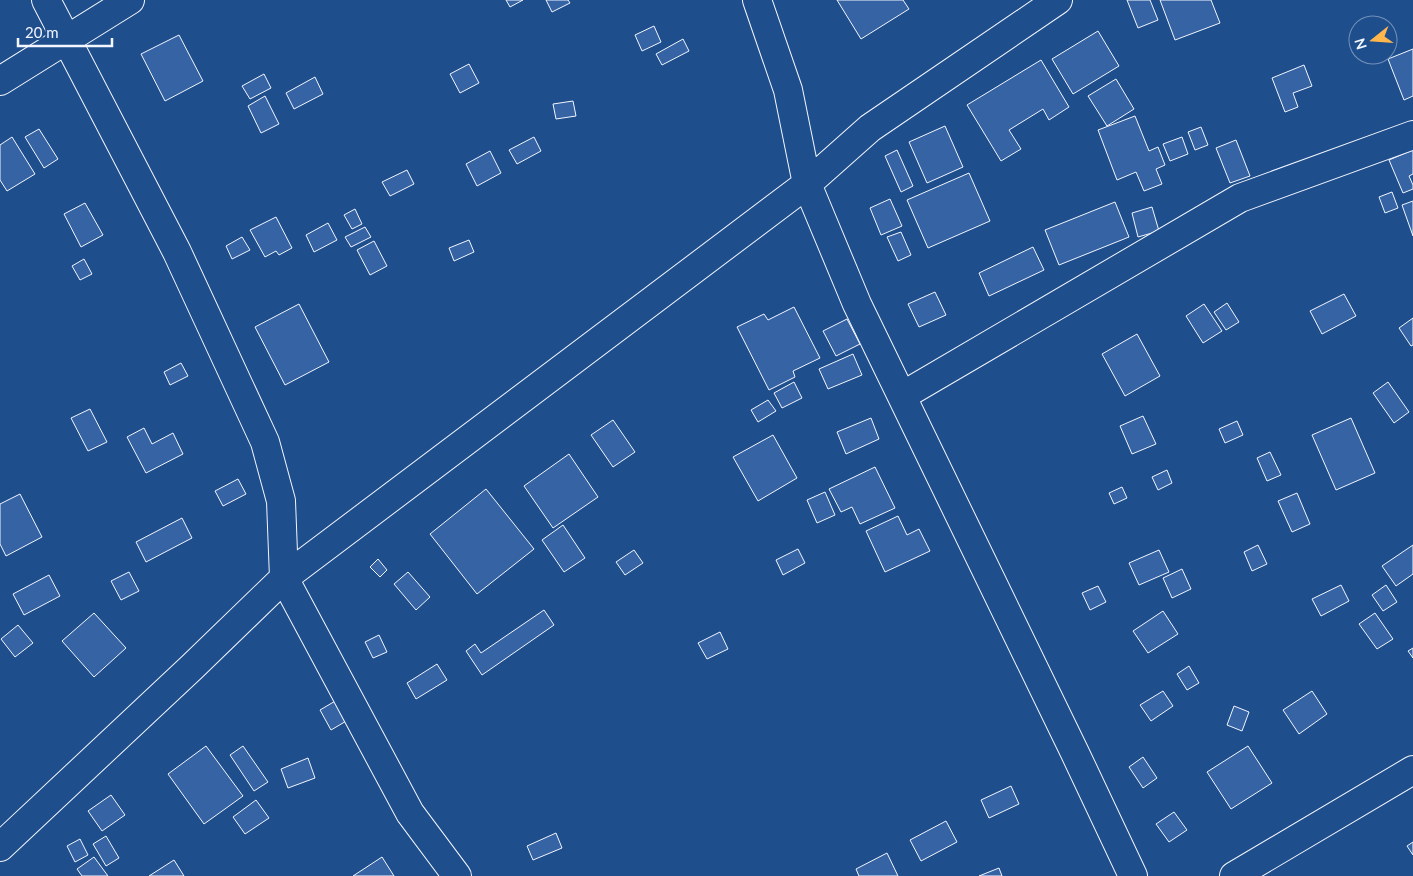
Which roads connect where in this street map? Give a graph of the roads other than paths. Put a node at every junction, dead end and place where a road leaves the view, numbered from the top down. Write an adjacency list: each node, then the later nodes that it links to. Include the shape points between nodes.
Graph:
1 (46, 0): 5 (street)
2 (130, 0): 5 (street)
3 (757, 0): 8 (street, via 788,90)
4 (1058, 0): 8 (street, via 870,128)
5 (67, 40): 6 (street); 10 (street, via 177,252 266,442 281,501)
6 (0, 81)
7 (1413, 135): 9 (street, via 1240,198)
8 (807, 184): 9 (street, via 857,304); 10 (street)
9 (902, 396): 14 (street)
10 (284, 578): 12 (street); 13 (street, via 410,813)
11 (1413, 770): 15 (street)
12 (0, 848)
13 (457, 876)
14 (1133, 876)
15 (1234, 876)

